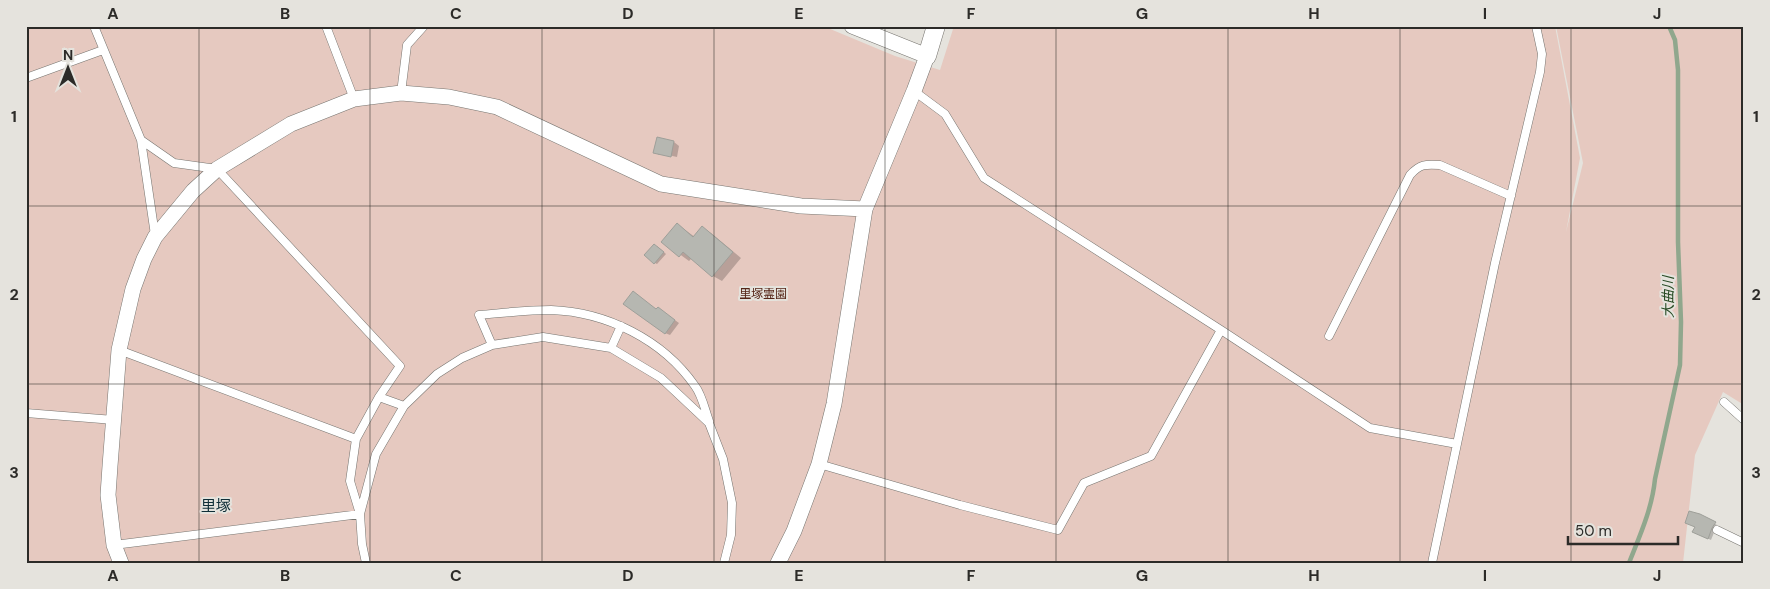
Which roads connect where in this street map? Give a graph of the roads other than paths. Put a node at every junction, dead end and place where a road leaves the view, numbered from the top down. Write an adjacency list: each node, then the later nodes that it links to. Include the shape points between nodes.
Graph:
1 (94, 26): 7 (lane)
2 (326, 26): 12 (lane)
3 (424, 26): 11 (lane, via 407,45)
4 (852, 26): 8 (street)
5 (936, 26): 8 (street)
6 (1536, 26): 15 (lane, via 1542,54 1540,72)
7 (103, 50): 9 (lane); 13 (lane)
8 (927, 56): 10 (street)
9 (26, 78)
10 (914, 90): 16 (street); 19 (lane, via 945,114 984,178)
11 (401, 93): 12 (street); 16 (street, via 449,97 497,107 661,184 801,206)
12 (354, 99): 14 (street, via 291,124)
13 (141, 140): 14 (lane, via 174,163); 17 (lane)
14 (217, 169): 17 (street, via 193,191); 24 (lane, via 400,366)
15 (1511, 196): 20 (lane, via 1440,165 1417,167 1410,175); 32 (lane)
16 (865, 209): 33 (street, via 834,404)
17 (155, 237): 23 (street, via 133,289)
18 (621, 326): 21 (lane, via 590,315 551,310 479,315); 22 (lane); 30 (lane, via 673,359 696,387)
19 (1222, 330): 32 (lane, via 1370,428); 33 (lane, via 1151,456 1084,484 1058,530)
20 (1329, 336)
21 (492, 345): 22 (lane, via 543,336); 26 (lane, via 437,374)
22 (611, 348): 30 (lane, via 661,378)
23 (119, 350): 28 (street); 31 (lane)
24 (379, 397): 26 (lane); 31 (lane)
25 (1724, 402): 29 (lane)
26 (404, 406): 34 (lane, via 376,454)
27 (26, 413): 28 (lane)
28 (114, 420): 37 (street, via 108,496)
29 (1744, 420)
30 (709, 423): 40 (lane, via 724,460 732,503 731,535)
31 (356, 439): 34 (lane, via 350,482)
32 (1457, 444): 42 (lane)
33 (819, 464): 41 (street, via 794,531)
34 (360, 514): 37 (lane); 39 (lane)
35 (1718, 530): 36 (lane)
36 (1744, 543)
37 (114, 545): 38 (street)
38 (121, 563)
39 (366, 563)
40 (724, 563)
41 (778, 563)
42 (1432, 563)

